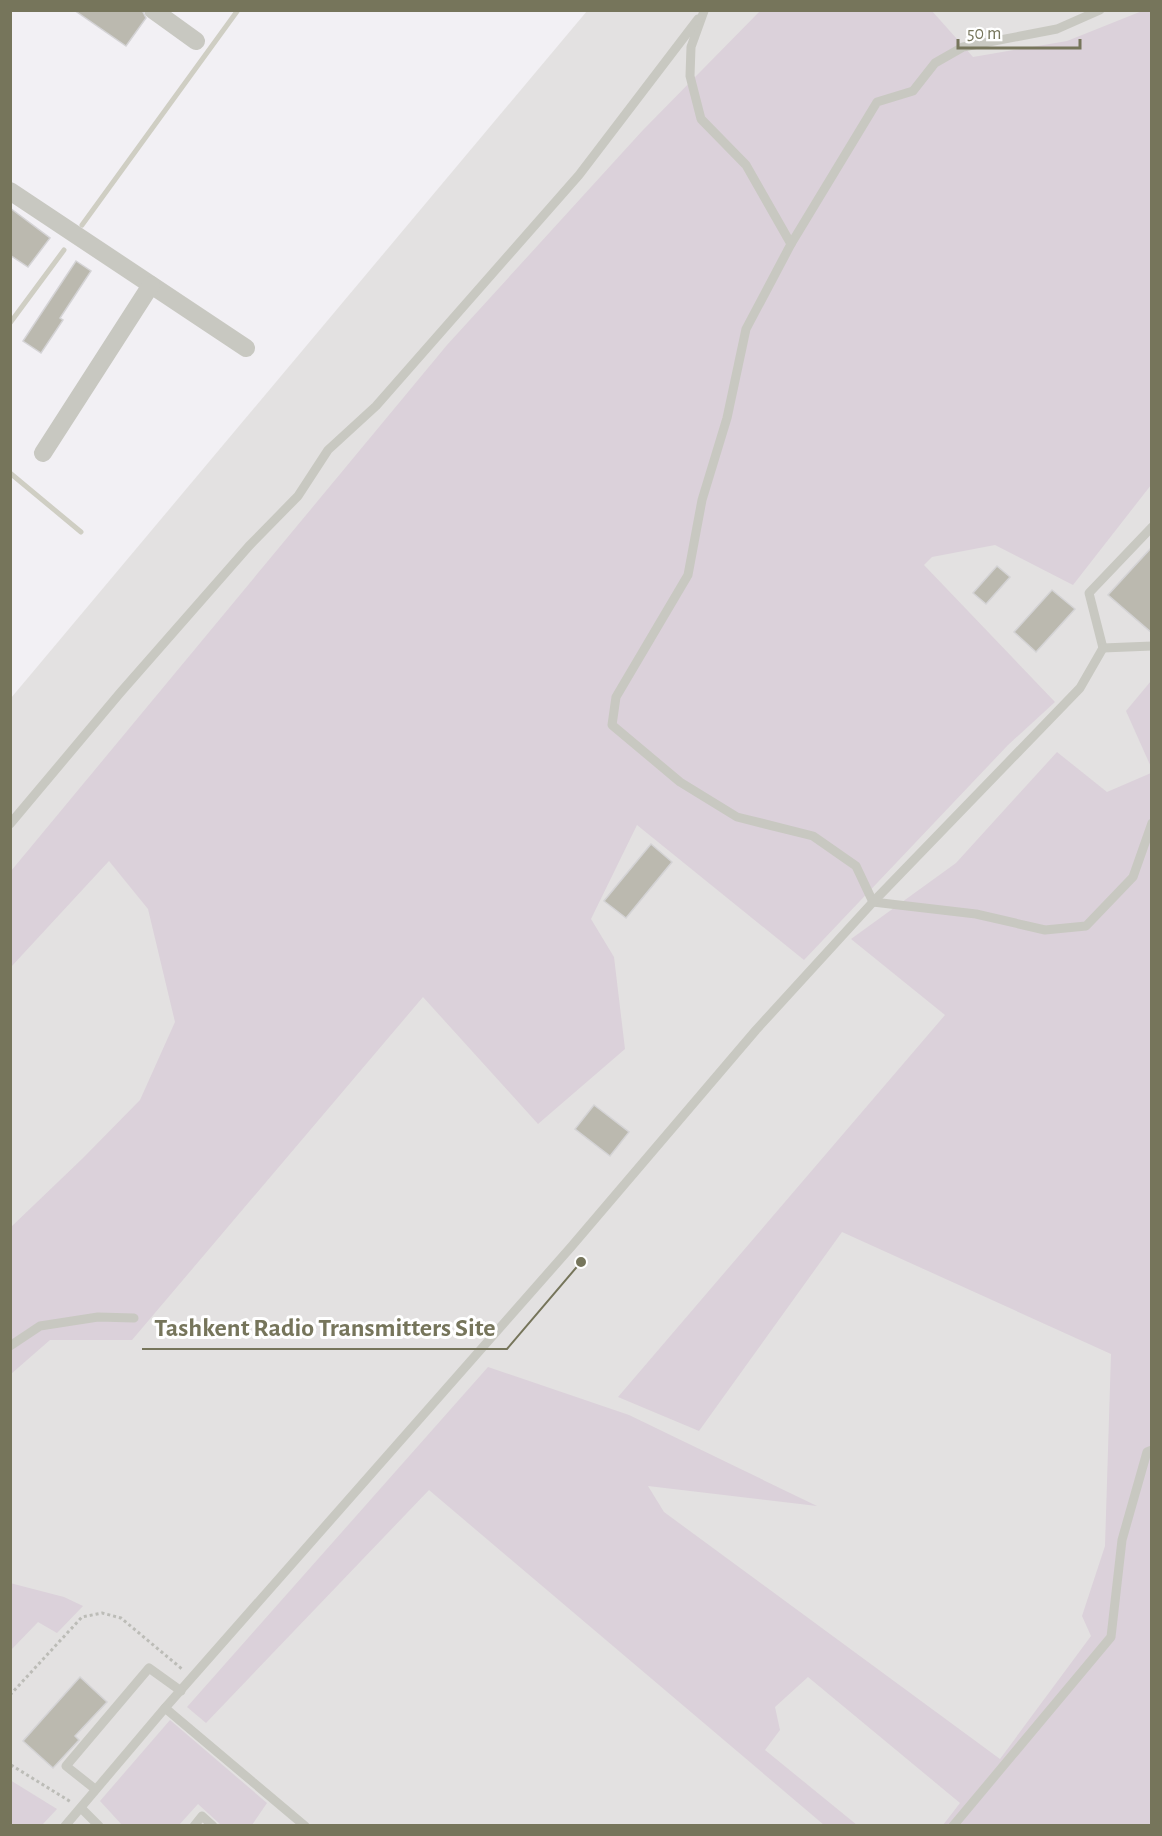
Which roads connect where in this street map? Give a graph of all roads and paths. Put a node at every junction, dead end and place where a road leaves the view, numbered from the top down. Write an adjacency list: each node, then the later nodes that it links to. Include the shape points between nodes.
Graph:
1 (153, 10): 4 (street)
2 (1100, 10): 6 (lane, via 1057,29 963,47 935,63 913,91 877,102)
3 (704, 11): 6 (lane, via 691,47 690,76 701,119 746,165); 14 (lane, via 579,175 376,406 328,450 298,496 249,546)
4 (196, 40)
5 (10, 191): 7 (street)
6 (791, 243): 15 (lane, via 746,329 687,575 616,697 612,725 680,782 737,817 813,836 856,866)
7 (151, 285): 8 (street); 9 (street)
8 (246, 348)
9 (44, 453)
10 (1152, 527): 12 (lane, via 1089,593)
11 (1152, 646): 12 (lane)
12 (1103, 648): 15 (lane, via 1080,688)
13 (1152, 822): 15 (lane, via 1133,877 1086,926 1045,930 976,914)
14 (10, 824)
15 (873, 902): 19 (lane, via 756,1030)
16 (134, 1318): 17 (lane, via 98,1317 40,1326)
17 (10, 1346)
18 (1152, 1450): 31 (lane, via 1147,1452 1122,1540 1111,1637)
19 (193, 1678): 20 (lane); 21 (path, via 121,1618 102,1613 82,1617)
20 (181, 1691): 22 (lane); 24 (lane, via 149,1668 66,1766)
21 (10, 1695)
22 (165, 1708): 24 (lane); 30 (lane)
23 (11, 1764): 25 (path)
24 (95, 1789): 25 (lane)
25 (81, 1808): 26 (lane); 27 (lane)
26 (65, 1826)
27 (99, 1826)
28 (194, 1826): 29 (lane, via 202,1816)
29 (213, 1826)
30 (305, 1826)
31 (953, 1826)

